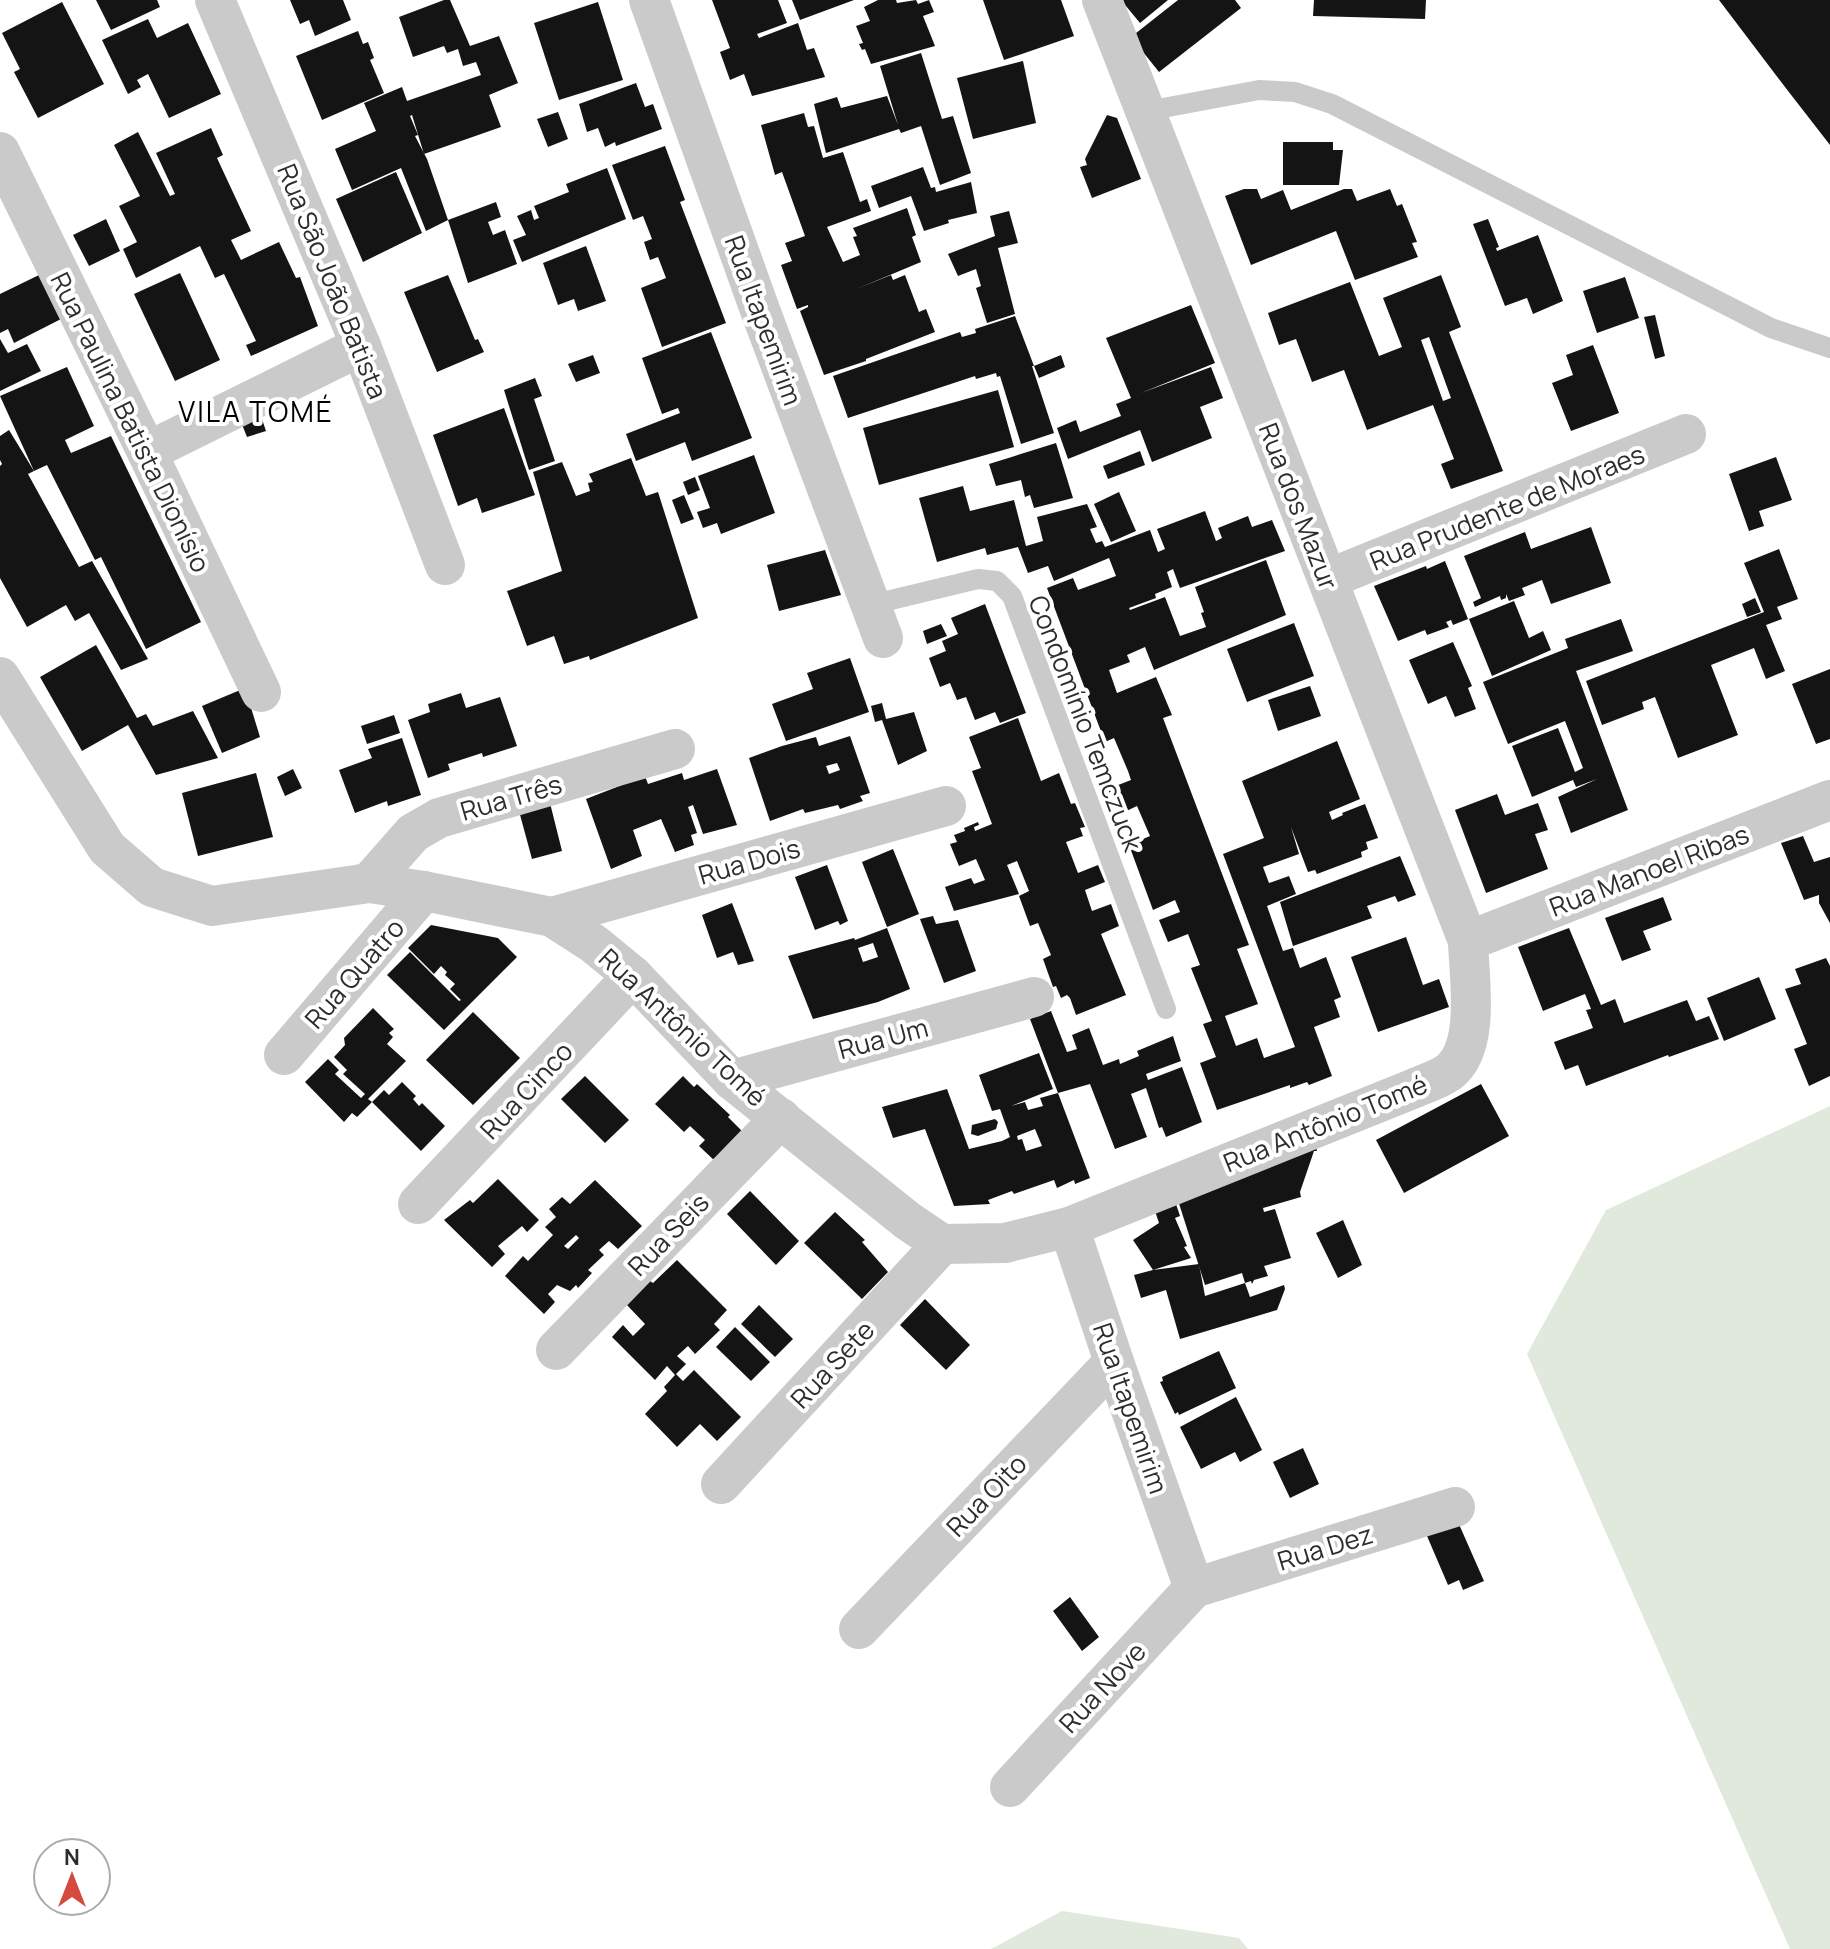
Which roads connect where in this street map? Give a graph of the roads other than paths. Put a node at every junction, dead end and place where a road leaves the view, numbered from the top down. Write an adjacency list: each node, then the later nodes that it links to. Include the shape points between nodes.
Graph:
1 (215, 0): 6 (street, Rua São João Batista)
2 (649, 0): 12 (street, Rua Itapemirim)
3 (1102, 0): 4 (street, Rua dos Mazur)
4 (1147, 111): 7 (lane, via 1259,90 1295,92 1332,104 1771,328); 11 (street, Rua dos Mazur)
5 (0, 152): 9 (street, Rua Paulina Batista Dionísio)
6 (361, 346): 9 (street); 10 (street, Rua São João Batista)
7 (1830, 348)
8 (1686, 434): 11 (street, Rua Prudente de Moraes)
9 (147, 452): 14 (street, Rua Paulina Batista Dionísio)
10 (445, 565)
11 (1328, 579): 21 (street, Rua dos Mazur)
12 (876, 622): 24 (lane, Condomínio Temczuck, via 978,579 997,581 1012,596)
13 (0, 677): 18 (street, Rua Antônio Tomé, via 107,848 152,887 212,906)
14 (261, 692)
15 (675, 749): 18 (street, Rua Três, via 439,818 413,833)
16 (1830, 800): 21 (street, Rua Manoel Ribas)
17 (946, 806): 20 (street, Rua Dois)
18 (369, 883): 19 (street, Rua Antônio Tomé)
19 (424, 891): 20 (street, Rua Antônio Tomé); 26 (street, Rua Quatro)
20 (552, 917): 22 (street, Rua Antônio Tomé)
21 (1468, 941): 25 (street, Rua dos Mazur)
22 (633, 976): 27 (street, Rua Antônio Tomé); 29 (street, Rua Cinco)
23 (1034, 997): 27 (street, Rua Um)
24 (1166, 1009)
25 (1470, 1018): 30 (street, Rua Antônio Tomé, via 1466,1050 1449,1071)
26 (284, 1055)
27 (732, 1080): 28 (street, Rua Antônio Tomé)
28 (781, 1118): 31 (street, Rua Antônio Tomé); 32 (street, Rua Seis)
29 (418, 1204)
30 (1069, 1227): 31 (street, Rua Antônio Tomé, via 1005,1243); 33 (street, Rua Itapemirim)
31 (942, 1244): 34 (street, Rua Sete)
32 (556, 1350)
33 (1114, 1362): 36 (street, Rua Itapemirim); 37 (street, Rua Oito)
34 (721, 1484)
35 (1455, 1507): 36 (street, Rua Dez)
36 (1194, 1588): 38 (street, Rua Nove)
37 (859, 1629)
38 (1010, 1787)

